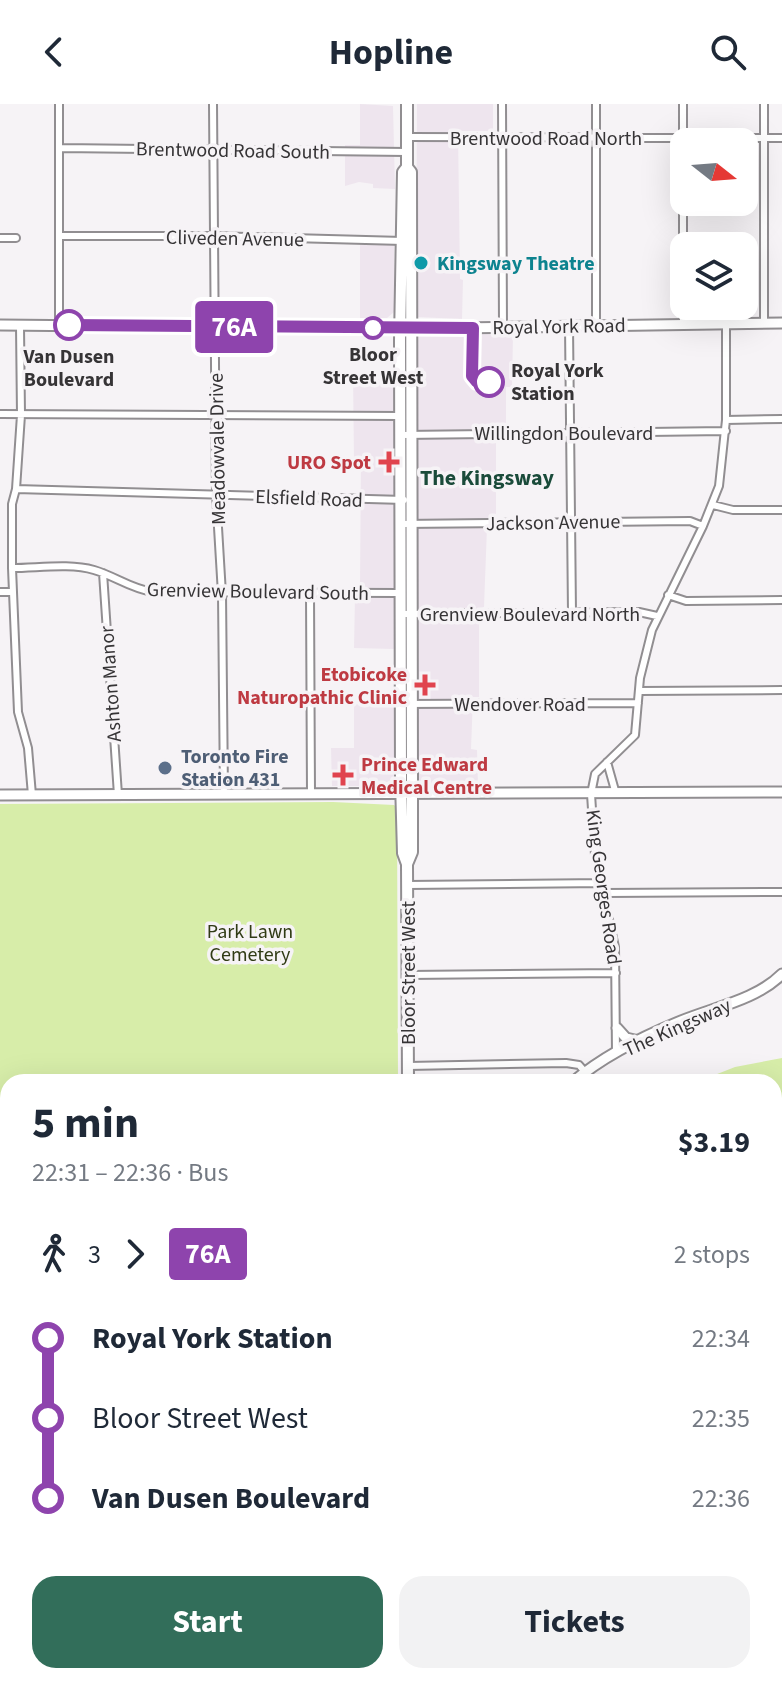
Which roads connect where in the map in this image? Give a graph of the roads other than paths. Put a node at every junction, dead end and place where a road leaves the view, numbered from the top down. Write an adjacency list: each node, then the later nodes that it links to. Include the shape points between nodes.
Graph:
1 (59, 104): 16 (street)
2 (213, 104): 17 (street, Meadowvale Drive)
3 (407, 104): 9 (main road, Bloor Street West)
4 (502, 104): 10 (street)
5 (596, 104): 15 (street)
6 (683, 104): 8 (street)
7 (764, 104): 13 (street)
8 (683, 128)
9 (407, 137): 10 (street, Brentwood Road North); 18 (main road, Bloor Street West)
10 (503, 138): 15 (street, Brentwood Road North); 35 (street)
11 (670, 138): 15 (street, Brentwood Road North)
12 (758, 138): 13 (street, Brentwood Road North)
13 (764, 138): 14 (street, Brentwood Road North); 25 (street)
14 (782, 138)
15 (596, 139): 33 (street)
16 (60, 148): 17 (street, Brentwood Road South); 20 (street)
17 (212, 149): 18 (street, Brentwood Road South); 21 (street, Meadowvale Drive)
18 (407, 152): 24 (main road, Bloor Street West)
19 (683, 216): 27 (street)
20 (59, 236): 21 (street, Cliveden Avenue); 30 (street)
21 (212, 236): 24 (street, Cliveden Avenue); 34 (street, Meadowvale Drive)
22 (0, 238): 23 (street)
23 (16, 238)
24 (406, 242): 36 (main road, Bloor Street West)
25 (764, 323): 26 (street, Royal York Road); 28 (street, Royal York Road)
26 (782, 323)
27 (683, 324): 28 (street, Royal York Road); 33 (street, Royal York Road)
28 (726, 324): 42 (street, King Georges Road)
29 (0, 325): 31 (street, Royal York Road)
30 (59, 325): 31 (street, Royal York Road); 34 (street, Royal York Road)
31 (20, 326): 38 (street)
32 (569, 326): 33 (street, Royal York Road); 35 (street, Royal York Road); 44 (street)
33 (596, 326)
34 (214, 327): 36 (street, Royal York Road); 39 (street, Meadowvale Drive)
35 (503, 327): 36 (street, Royal York Road)
36 (405, 329): 40 (main road, Bloor Street West)
37 (0, 414): 38 (street)
38 (21, 415): 39 (street); 46 (street)
39 (216, 416): 40 (street); 47 (street, Meadowvale Drive)
40 (405, 416): 45 (main road, Bloor Street West)
41 (782, 419): 42 (street)
42 (726, 420): 43 (street, King Georges Road)
43 (726, 431): 44 (street, Willingdon Boulevard); 49 (street, King Georges Road)
44 (570, 433): 45 (street, Willingdon Boulevard); 51 (street)
45 (406, 435): 48 (main road, Bloor Street West)
46 (16, 489): 47 (street, Elsfield Road); 54 (street, via 8,504)
47 (216, 494): 48 (street, Elsfield Road); 59 (street, Meadowvale Drive)
48 (406, 500): 52 (main road, Bloor Street West)
49 (713, 505): 50 (street); 53 (street, King Georges Road)
50 (782, 510)
51 (571, 522): 52 (street, Jackson Avenue); 53 (street, Jackson Avenue, via 690,521); 63 (street)
52 (407, 524): 58 (main road, Bloor Street West)
53 (703, 526): 61 (street, King Georges Road)
54 (12, 568): 55 (street, Grenview Boulevard South, via 86,568); 57 (street)
55 (103, 573): 59 (street, Grenview Boulevard South, via 145,591); 78 (street, Ashton Manor)
56 (0, 592): 57 (street)
57 (13, 592): 77 (street, via 18,712)
58 (407, 593): 60 (street, Grenview Boulevard South); 64 (main road, Bloor Street West)
59 (222, 594): 60 (street, Grenview Boulevard South); 72 (street, Meadowvale Drive)
60 (310, 594): 73 (street)
61 (668, 595): 62 (street, Grenview Boulevard North, via 686,601); 65 (street, King Georges Road)
62 (782, 600)
63 (572, 613): 64 (street, Grenview Boulevard North); 65 (street, Grenview Boulevard North)
64 (407, 614): 69 (main road, Bloor Street West)
65 (657, 616): 67 (street, King Georges Road)
66 (782, 690): 67 (street)
67 (639, 691): 68 (street, King Georges Road)
68 (638, 703): 69 (street, Wendover Road); 70 (street, King Georges Road, via 635,735)
69 (407, 704): 79 (main road, Bloor Street West)
70 (607, 762): 74 (street, King Georges Road, via 594,778); 75 (street)
71 (782, 792): 75 (street)
72 (224, 794): 73 (street); 78 (street)
73 (311, 794): 79 (street)
74 (591, 794): 75 (street); 79 (street); 80 (street, King Georges Road, via 595,855)
75 (616, 794)
76 (0, 795): 77 (street)
77 (32, 795): 78 (street)
78 (118, 795)
79 (407, 795): 81 (main road, Bloor Street West, via 412,852)
80 (603, 883): 81 (street); 83 (street, King Georges Road)
81 (407, 885): 85 (main road, Bloor Street West)
82 (782, 892): 83 (street)
83 (605, 893): 84 (street, King Georges Road)
84 (616, 973): 85 (street); 87 (street, King Georges Road)
85 (408, 975): 90 (main road, Bloor Street West)
86 (781, 978): 88 (street, The Kingsway)
87 (617, 1028): 88 (street, via 626,1038); 89 (street, King Georges Road)
88 (639, 1041): 89 (street, The Kingsway)
89 (616, 1053): 91 (street, The Kingsway)
90 (408, 1066): 91 (street, via 566,1063); 92 (main road, Bloor Street West)
91 (585, 1072): 93 (street, The Kingsway)
92 (408, 1074)
93 (583, 1074)

